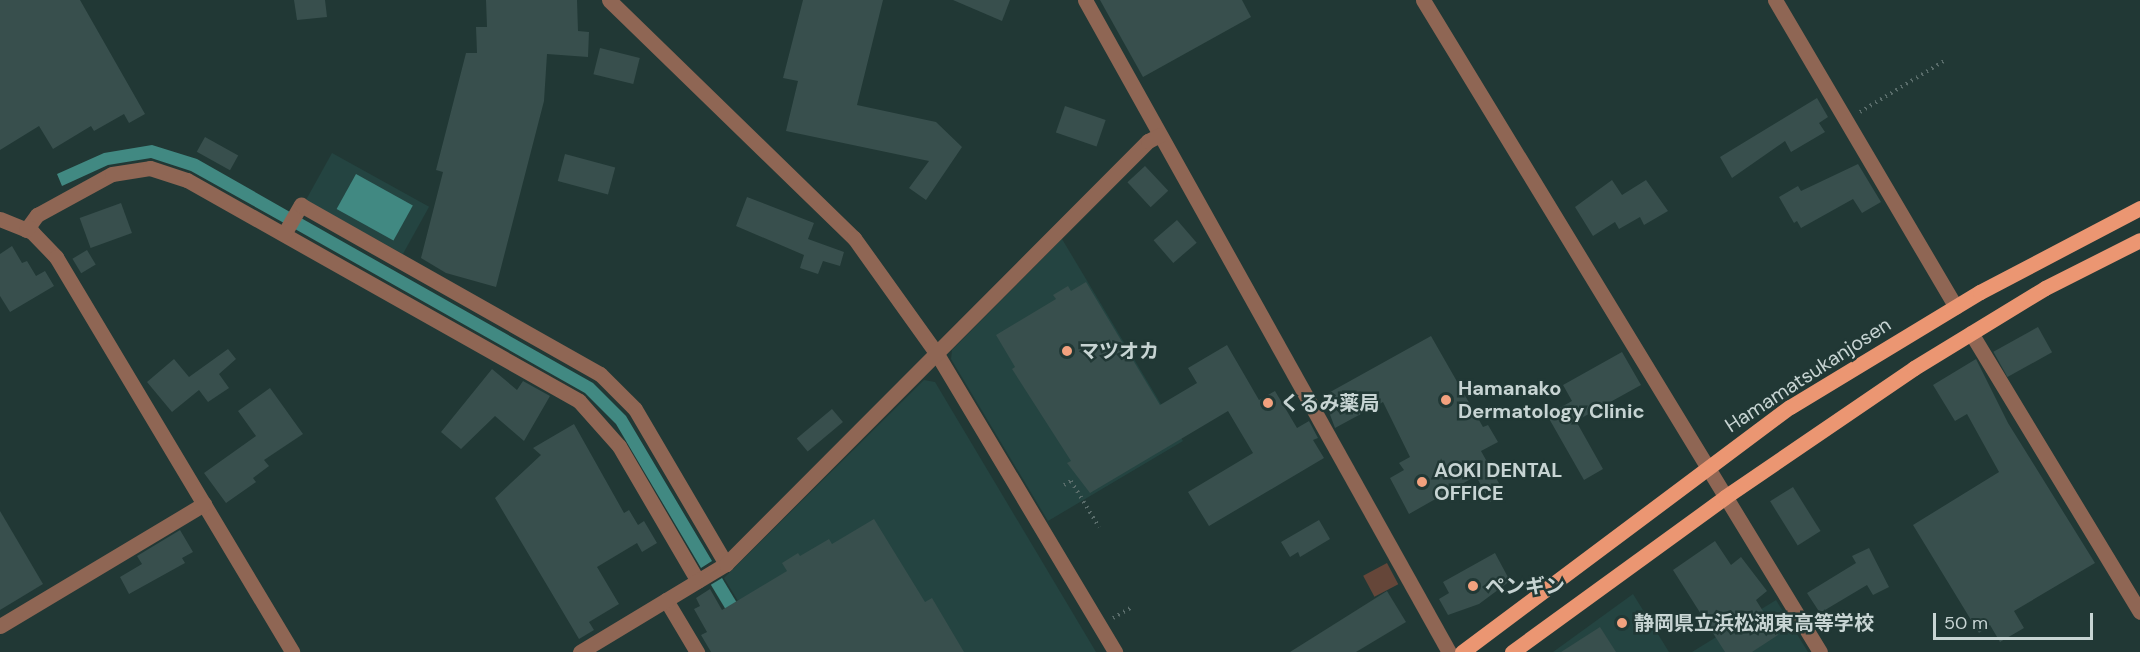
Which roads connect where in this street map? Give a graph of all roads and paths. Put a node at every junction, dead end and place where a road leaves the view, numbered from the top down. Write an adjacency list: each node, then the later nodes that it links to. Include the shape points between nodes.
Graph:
1 (609, 0): 15 (street, via 854,238)
2 (1084, 0): 7 (street)
3 (1423, 0): 16 (street)
4 (1775, 0): 6 (street)
5 (1944, 61): 6 (path)
6 (1846, 120): 13 (street)
7 (1160, 135): 15 (street, via 1148,141); 30 (street)
8 (2140, 208): 13 (main road, Hamamatsukanjosen)
9 (0, 219): 10 (street)
10 (26, 230): 11 (street, via 38,216 112,174 150,168 187,180); 19 (street, via 56,256)
11 (284, 234): 21 (street, via 301,205 600,374 635,409); 22 (street, via 579,401 619,446)
12 (2140, 240): 14 (main road, via 2045,288)
13 (1956, 307): 16 (main road, Hamamatsukanjosen, via 1790,407)
14 (1971, 333): 18 (main road); 24 (street)
15 (937, 354): 21 (street); 29 (street)
16 (1708, 468): 18 (street); 31 (main road, Hamamatsukanjosen)
17 (1064, 485): 20 (path, via 1071,481)
18 (1725, 496): 32 (main road); 33 (street)
19 (204, 504): 25 (street); 26 (street)
20 (1099, 527)
21 (726, 564): 22 (street)
22 (698, 581): 23 (street)
23 (666, 600): 27 (street); 28 (street)
24 (2140, 612)
25 (0, 626)
26 (292, 652)
27 (580, 652)
28 (697, 652)
29 (1115, 652)
30 (1449, 652)
31 (1462, 652)
32 (1512, 652)
33 (1820, 652)

